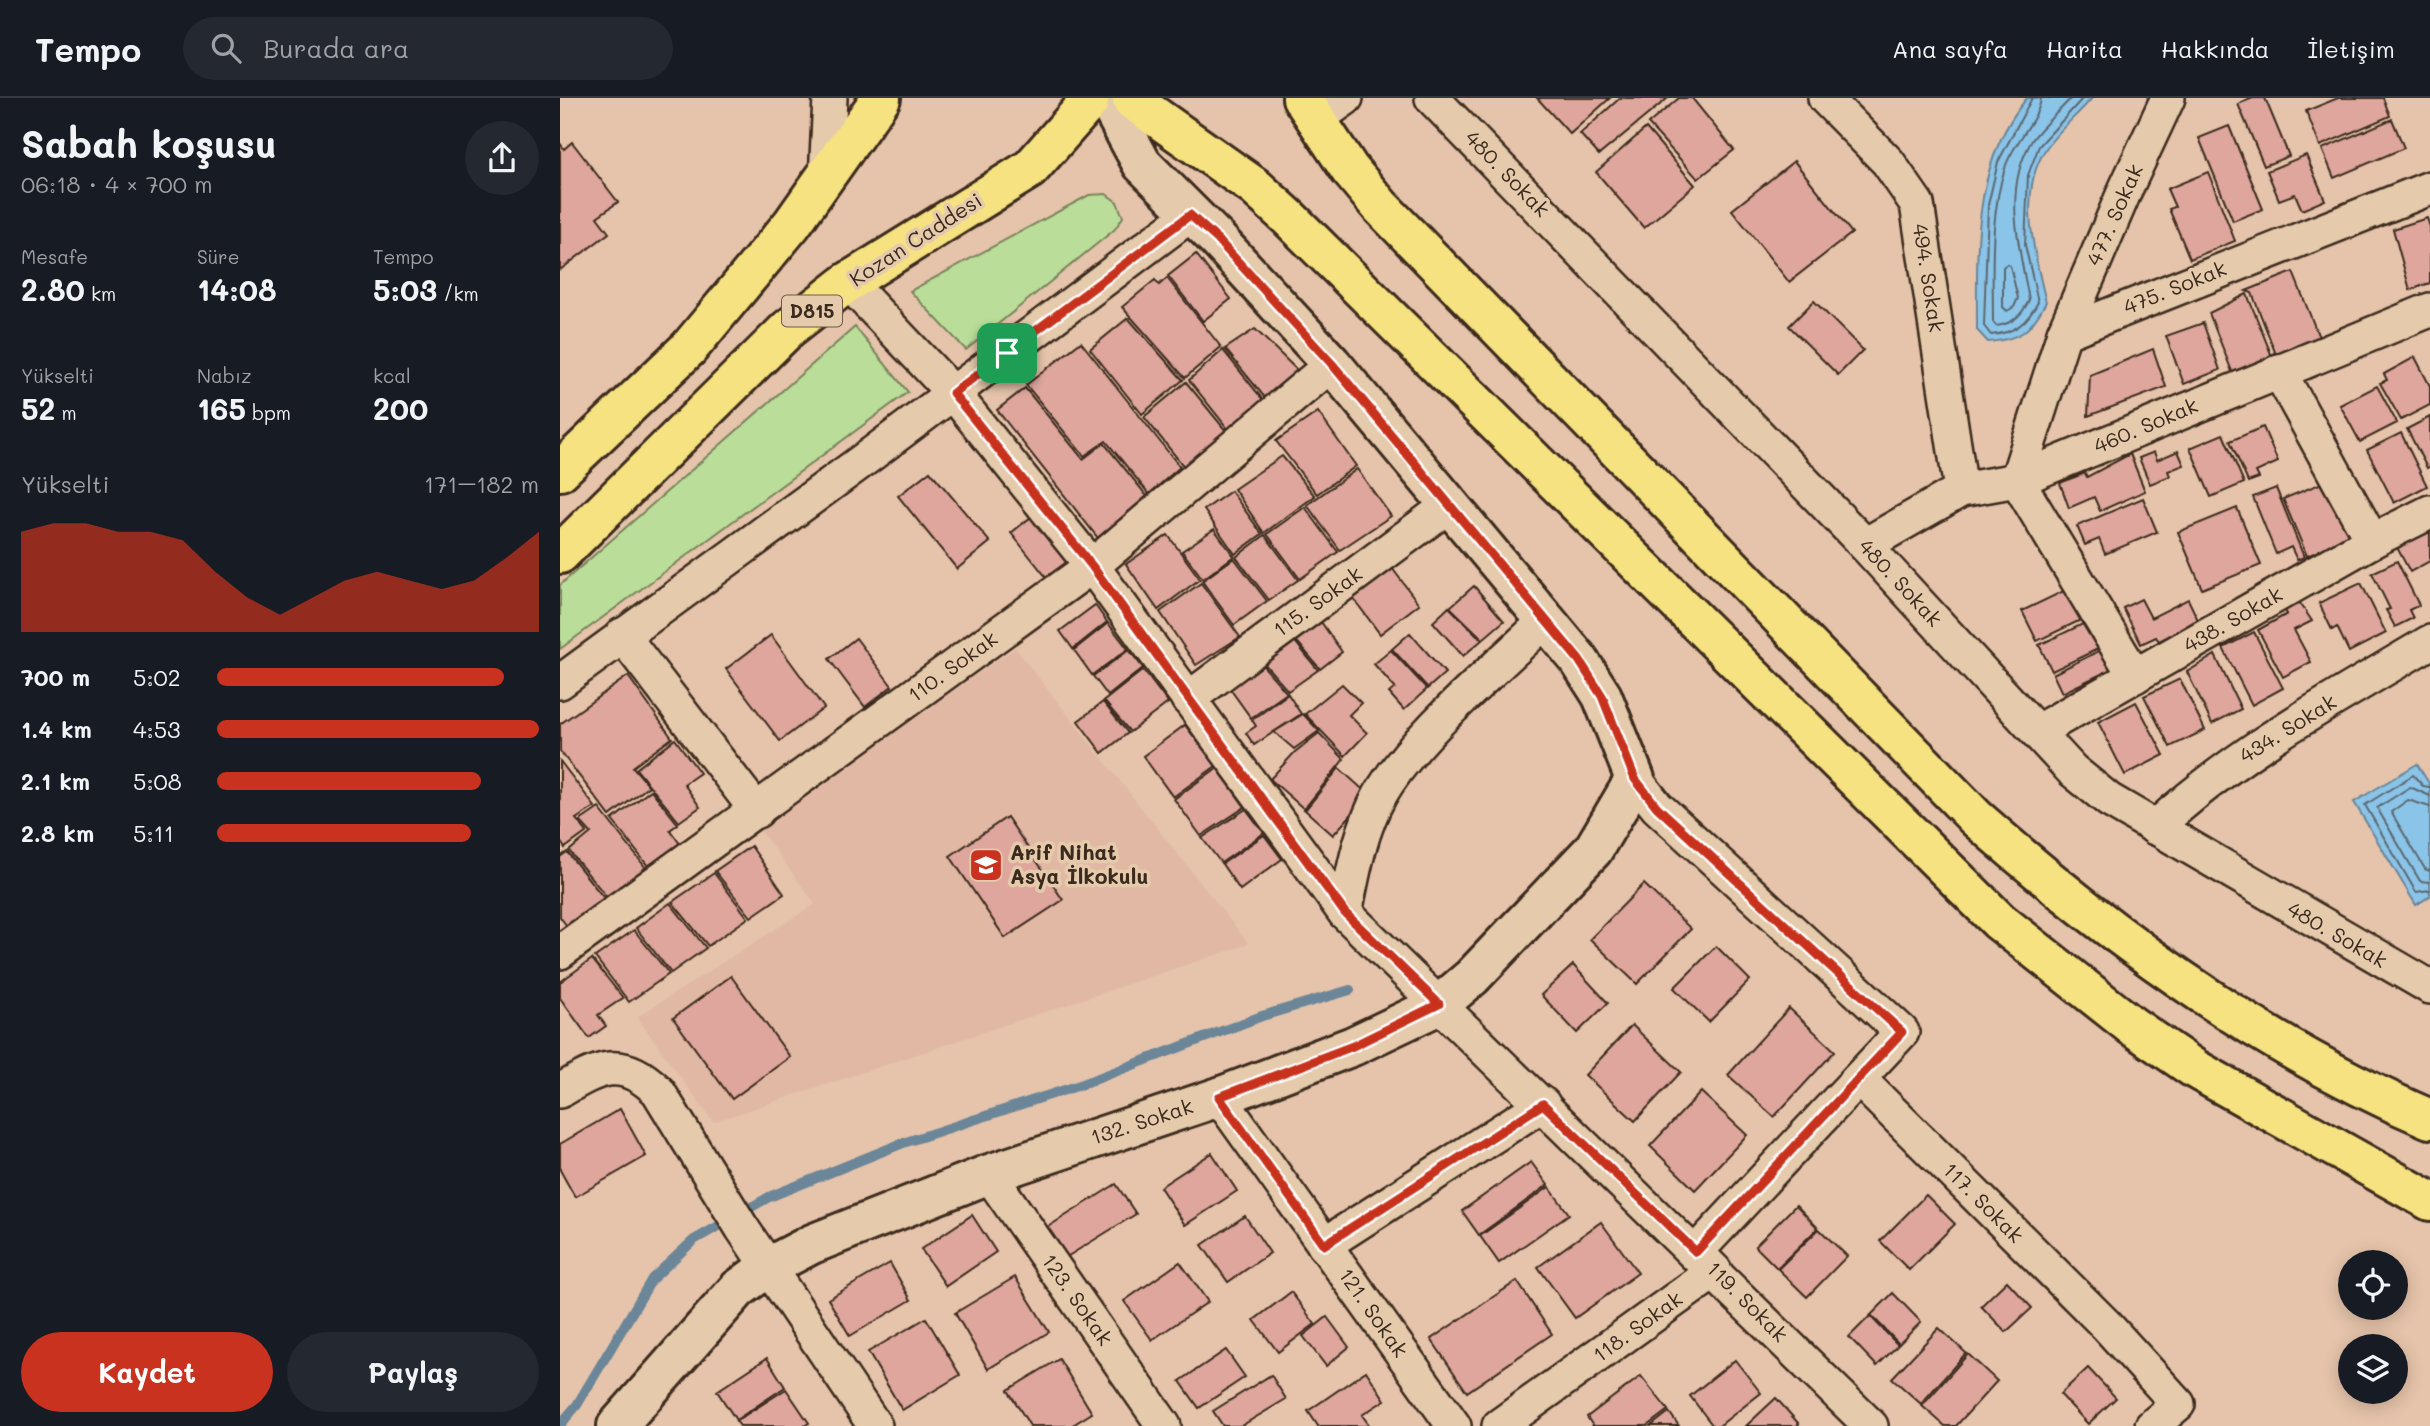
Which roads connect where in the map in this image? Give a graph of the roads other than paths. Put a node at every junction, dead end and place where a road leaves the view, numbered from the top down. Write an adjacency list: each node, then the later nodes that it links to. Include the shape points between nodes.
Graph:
1 (830, 98): 9 (street)
2 (881, 98): 9 (highway)
3 (1346, 98): 8 (street)
4 (1432, 98): 24 (street, 480. Sokak)
5 (1825, 98): 20 (street, 494. Sokak, via 1888,162 1917,204)
6 (2168, 98): 14 (street, 477. Sokak)
7 (1108, 100): 11 (main road, via 1142,164); 12 (highway, Kozan Caddesi / D815, via 1030,169); 47 (highway, via 1255,187 1289,218 1999,921 2195,1069)
8 (1309, 109): 45 (highway, via 1380,206 1976,818 2036,871 2206,995 2277,1041)
9 (826, 178): 18 (highway, via 689,348)
10 (2430, 188): 14 (street, 475. Sokak)
11 (1190, 215): 15 (main road); 17 (street)
12 (848, 282): 17 (street, 119. Sokak); 25 (highway, Kozan Caddesi / D815, via 788,329)
13 (2430, 310): 16 (street, 460. Sokak)
14 (2064, 333): 19 (street)
15 (1332, 364): 21 (main road); 26 (street, 110. Sokak)
16 (2279, 371): 19 (street, 460. Sokak); 23 (street)
17 (953, 393): 26 (street, 119. Sokak); 28 (street)
18 (560, 471)
19 (2017, 480): 20 (street, 460. Sokak); 30 (street)
20 (1961, 490): 24 (street, 460. Sokak)
21 (1448, 506): 27 (main road); 32 (street, 115. Sokak)
22 (2430, 512): 23 (street, 438. Sokak)
23 (2372, 541): 30 (street, 438. Sokak)
24 (1865, 545): 33 (street, 480. Sokak)
25 (560, 554)
26 (1092, 566): 32 (street, 119. Sokak); 35 (street, 110. Sokak)
27 (1547, 620): 34 (main road, via 1602,696); 37 (street, via 1427,736 1392,777 1365,831)
28 (622, 635): 31 (street); 35 (street)
29 (2427, 650): 36 (street, 434. Sokak, via 2233,763)
30 (2135, 676): 33 (street, 438. Sokak)
31 (560, 682)
32 (1188, 699): 37 (street, 119. Sokak)
33 (2038, 731): 36 (street, 480. Sokak, via 2081,777)
34 (1635, 779): 40 (main road, 132. Sokak, via 1592,850 1472,977); 41 (street, via 1671,820 1902,1032)
35 (757, 811): 38 (street, 110. Sokak)
36 (2155, 828): 39 (street, 480. Sokak)
37 (1345, 913): 40 (street, 119. Sokak)
38 (560, 952)
39 (2430, 987)
40 (1439, 1004): 43 (main road, 132. Sokak, via 1382,1034); 44 (street, 119. Sokak)
41 (1860, 1080): 49 (street); 57 (street, 117. Sokak, via 2106,1325 2178,1404)
42 (560, 1090): 50 (street, via 592,1072 619,1068 641,1075 678,1119)
43 (1219, 1097): 46 (main road, 132. Sokak); 48 (street, 121. Sokak)
44 (1543, 1104): 48 (street); 49 (street, 119. Sokak)
45 (2430, 1119)
46 (989, 1174): 50 (main road, 132. Sokak, via 811,1244); 54 (street, 123. Sokak)
47 (2430, 1202)
48 (1324, 1245): 55 (street, 121. Sokak)
49 (1696, 1252): 51 (street, 118. Sokak, via 1715,1271); 56 (street, 119. Sokak)
50 (768, 1267): 52 (main road, 132. Sokak, via 738,1289); 53 (street)
51 (1513, 1423)
52 (617, 1426)
53 (875, 1426)
54 (1164, 1426)
55 (1454, 1426)
56 (1871, 1426)
57 (2152, 1426)

